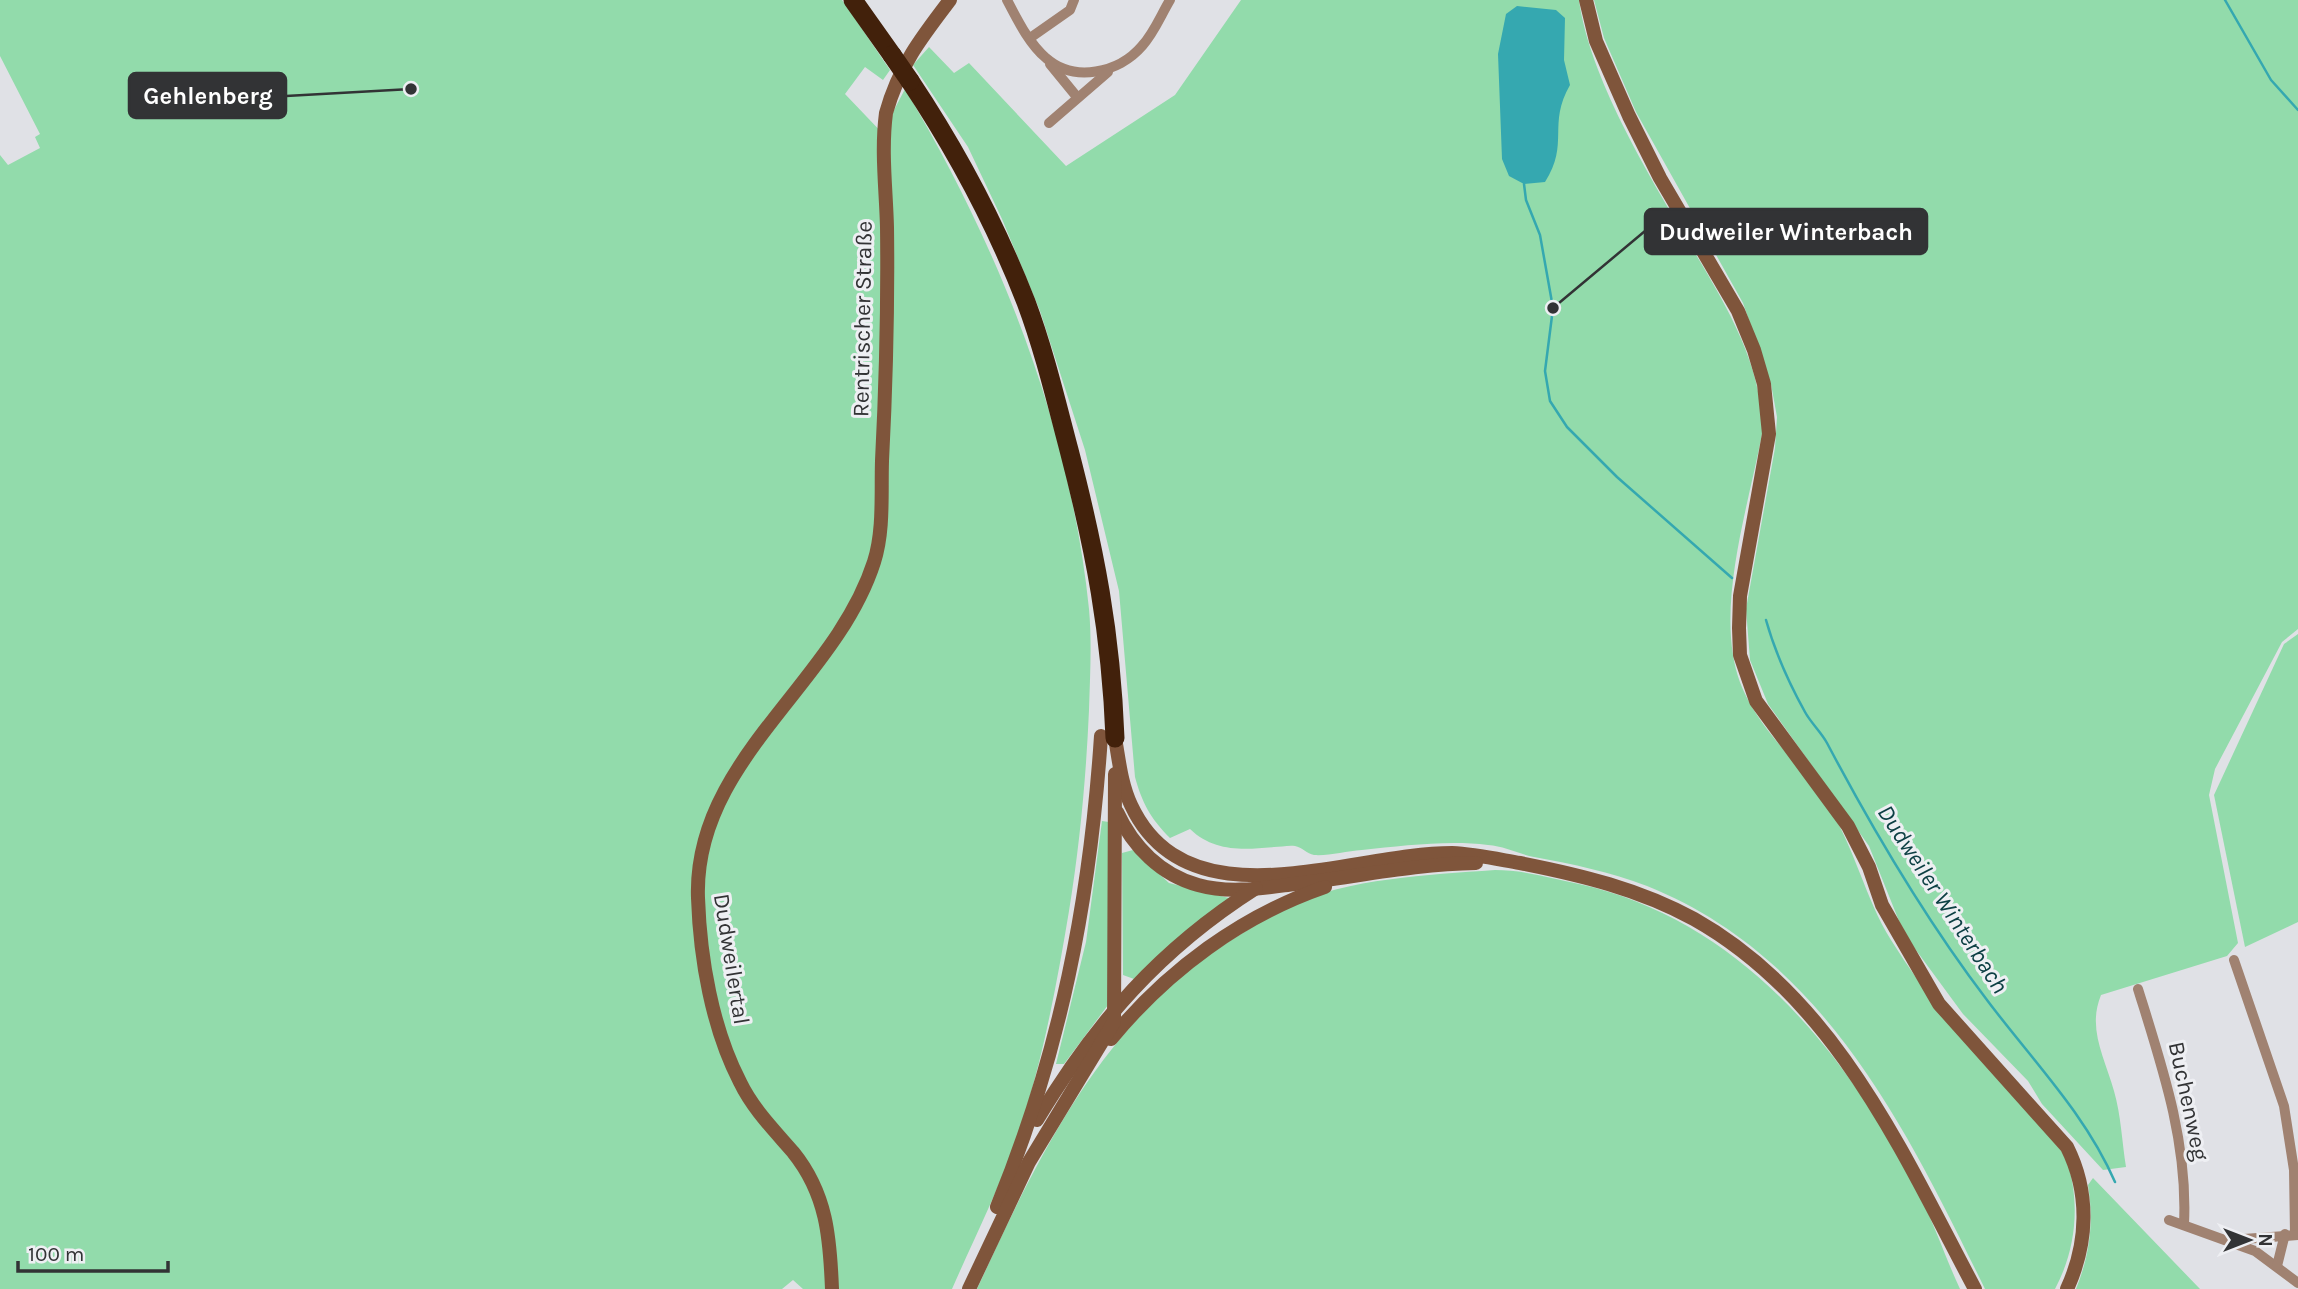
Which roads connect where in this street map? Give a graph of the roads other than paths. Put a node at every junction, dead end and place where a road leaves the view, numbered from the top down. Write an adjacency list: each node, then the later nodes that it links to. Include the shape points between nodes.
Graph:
1 (853, 0): 13 (highway, bridge, via 910,81 970,180 1026,303 1090,537)
2 (950, 0): 12 (main road, Rentrischer Straße, via 909,54 886,113 885,406 878,544 867,580)
3 (1007, 0): 7 (street)
4 (1074, 0): 7 (street, via 1070,10)
5 (1170, 0): 9 (street, via 1142,48)
6 (1587, 0): 35 (main road, via 1596,41 1629,116 1738,311 1764,384 1769,434 1740,596 1740,654 1746,677 1756,701 1848,826 1882,905 1940,1004 2067,1147 2076,1165 2084,1213 2080,1253)
7 (1030, 38): 8 (street)
8 (1046, 59): 9 (street, via 1081,73); 10 (street)
9 (1116, 66): 10 (street)
10 (1077, 97): 11 (street)
11 (1049, 123)
12 (831, 646): 31 (main road, Dudweilertal, via 722,794 703,841 698,898 706,968 726,1052 747,1094 796,1156 819,1194 828,1221)
13 (1108, 737): 14 (main road, via 1105,768); 16 (main road, via 1130,804 1145,829 1171,855 1217,872); 23 (main road, via 1075,957)
14 (1115, 807): 18 (main road, via 1135,842 1170,873 1198,885); 21 (main road)
15 (1516, 863): 16 (main road, via 1450,853); 17 (main road, via 1429,865); 24 (main road, via 1603,881 1665,905 1726,940 1761,968 1816,1021 1852,1069)
16 (1293, 872): 18 (main road)
17 (1354, 877): 18 (main road); 22 (main road, via 1274,906 1215,942 1154,993)
18 (1254, 889): 21 (main road, via 1188,938)
19 (2234, 960): 27 (street, via 2284,1106 2294,1170)
20 (2138, 989): 26 (street, Buchenweg, via 2176,1118)
21 (1116, 1006): 22 (main road, via 1110,1033); 23 (main road, via 1058,1085)
22 (1092, 1061): 32 (main road, via 1029,1162)
23 (1022, 1145): 32 (main road)
24 (1929, 1203): 33 (main road); 34 (main road)
25 (2169, 1220): 26 (street)
26 (2184, 1224): 28 (street)
27 (2292, 1235): 28 (street); 29 (street)
28 (2230, 1240): 29 (street)
29 (2277, 1266): 30 (street)
30 (2298, 1283)
31 (832, 1289)
32 (966, 1289)
33 (1968, 1289)
34 (1975, 1289)
35 (2067, 1289)

